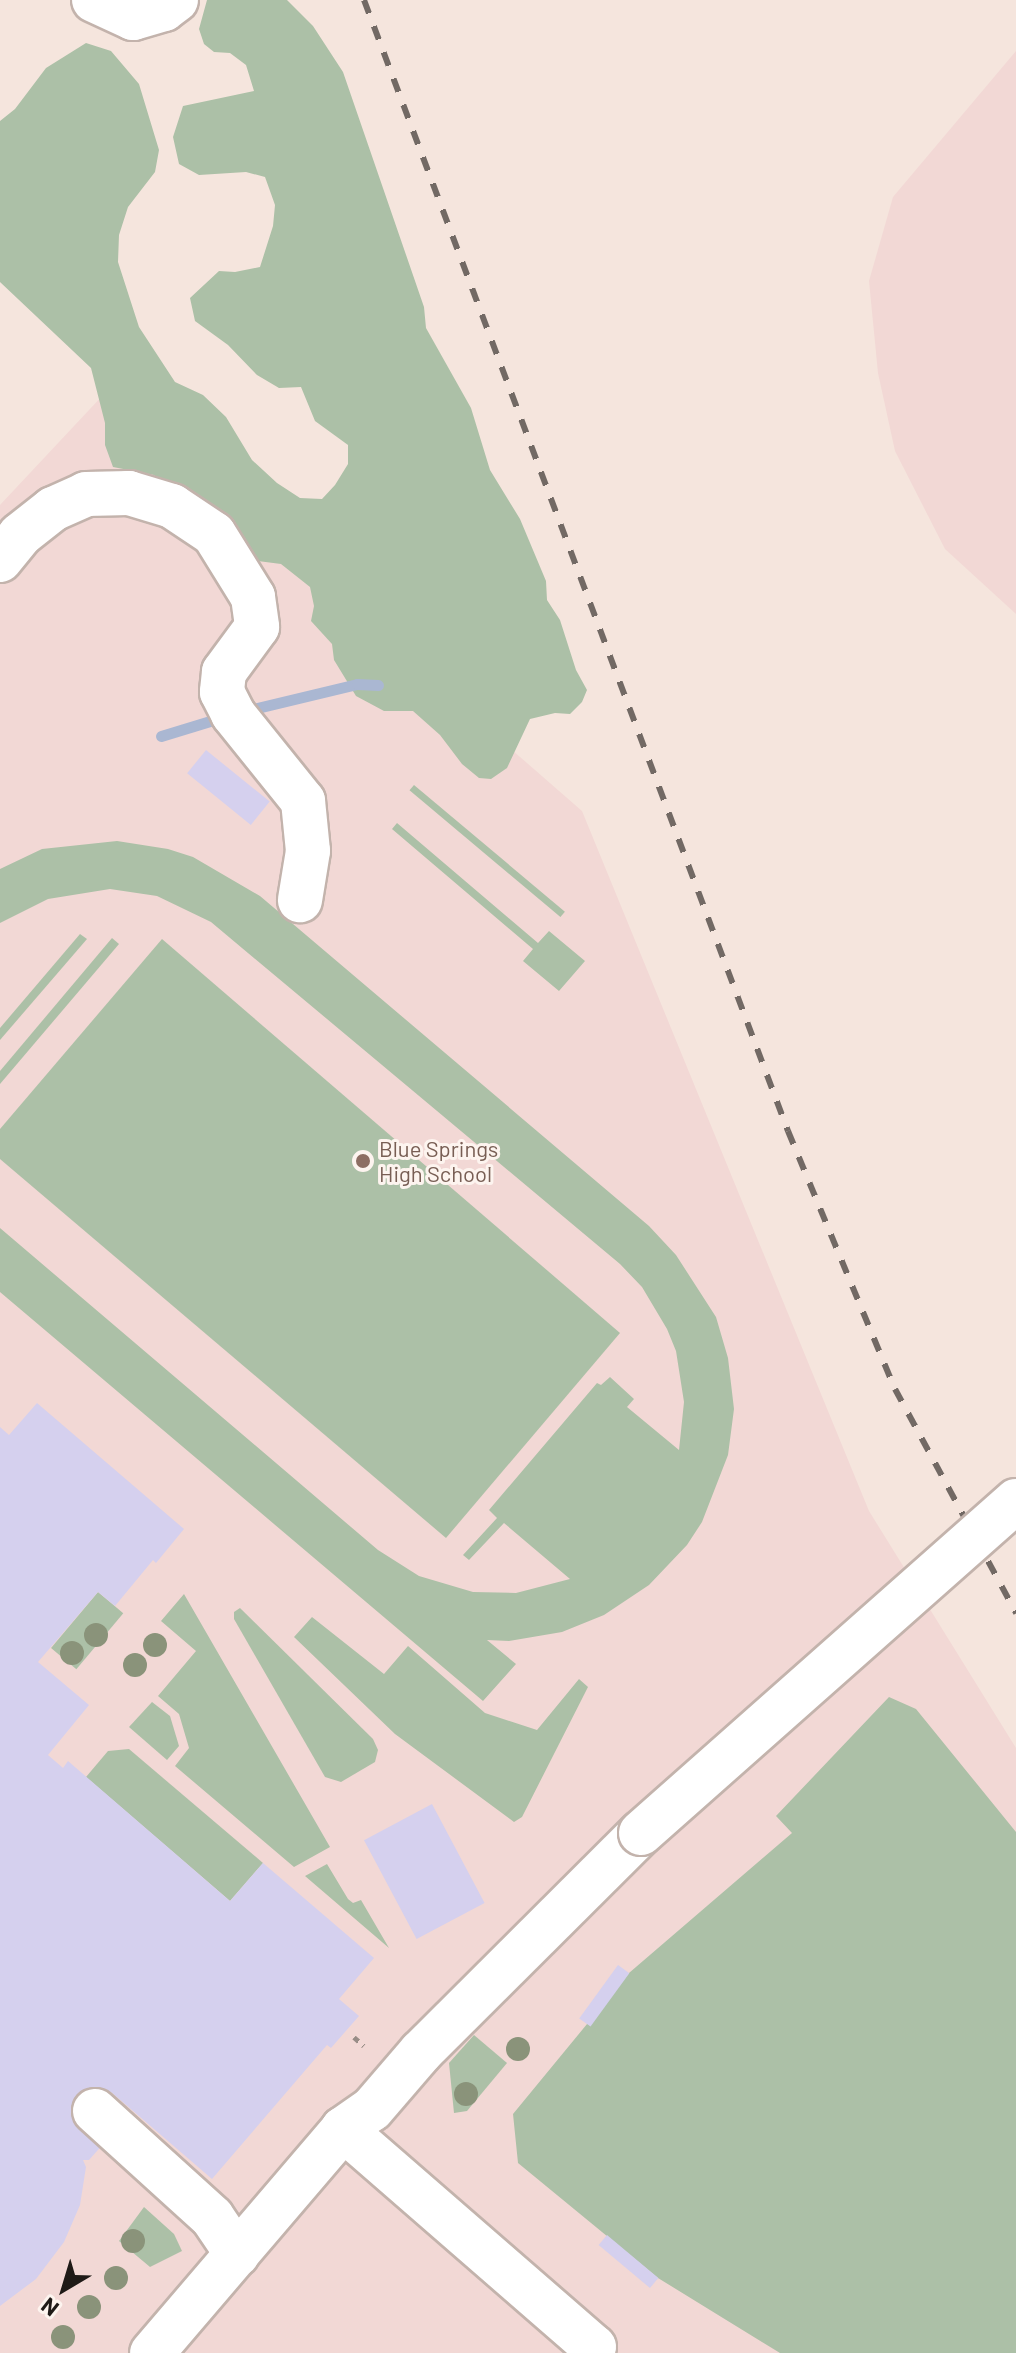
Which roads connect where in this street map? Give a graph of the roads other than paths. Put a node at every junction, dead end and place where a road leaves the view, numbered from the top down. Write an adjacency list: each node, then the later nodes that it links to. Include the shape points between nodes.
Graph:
1 (94, 0): 2 (street, via 133,18)
2 (176, 0)
3 (0, 560): 4 (street, via 20,535 53,509 86,494 129,493 172,506 214,534 253,597 257,627 224,672 222,692 233,714 303,801 308,851)
4 (300, 900)
5 (1016, 1501): 7 (street, bridge, via 641,1833 421,2052 372,2109)
6 (95, 2111): 8 (street, via 212,2217)
7 (343, 2129): 8 (street); 10 (street, via 594,2347)
8 (237, 2254): 9 (street)
9 (152, 2353)
10 (589, 2353)

